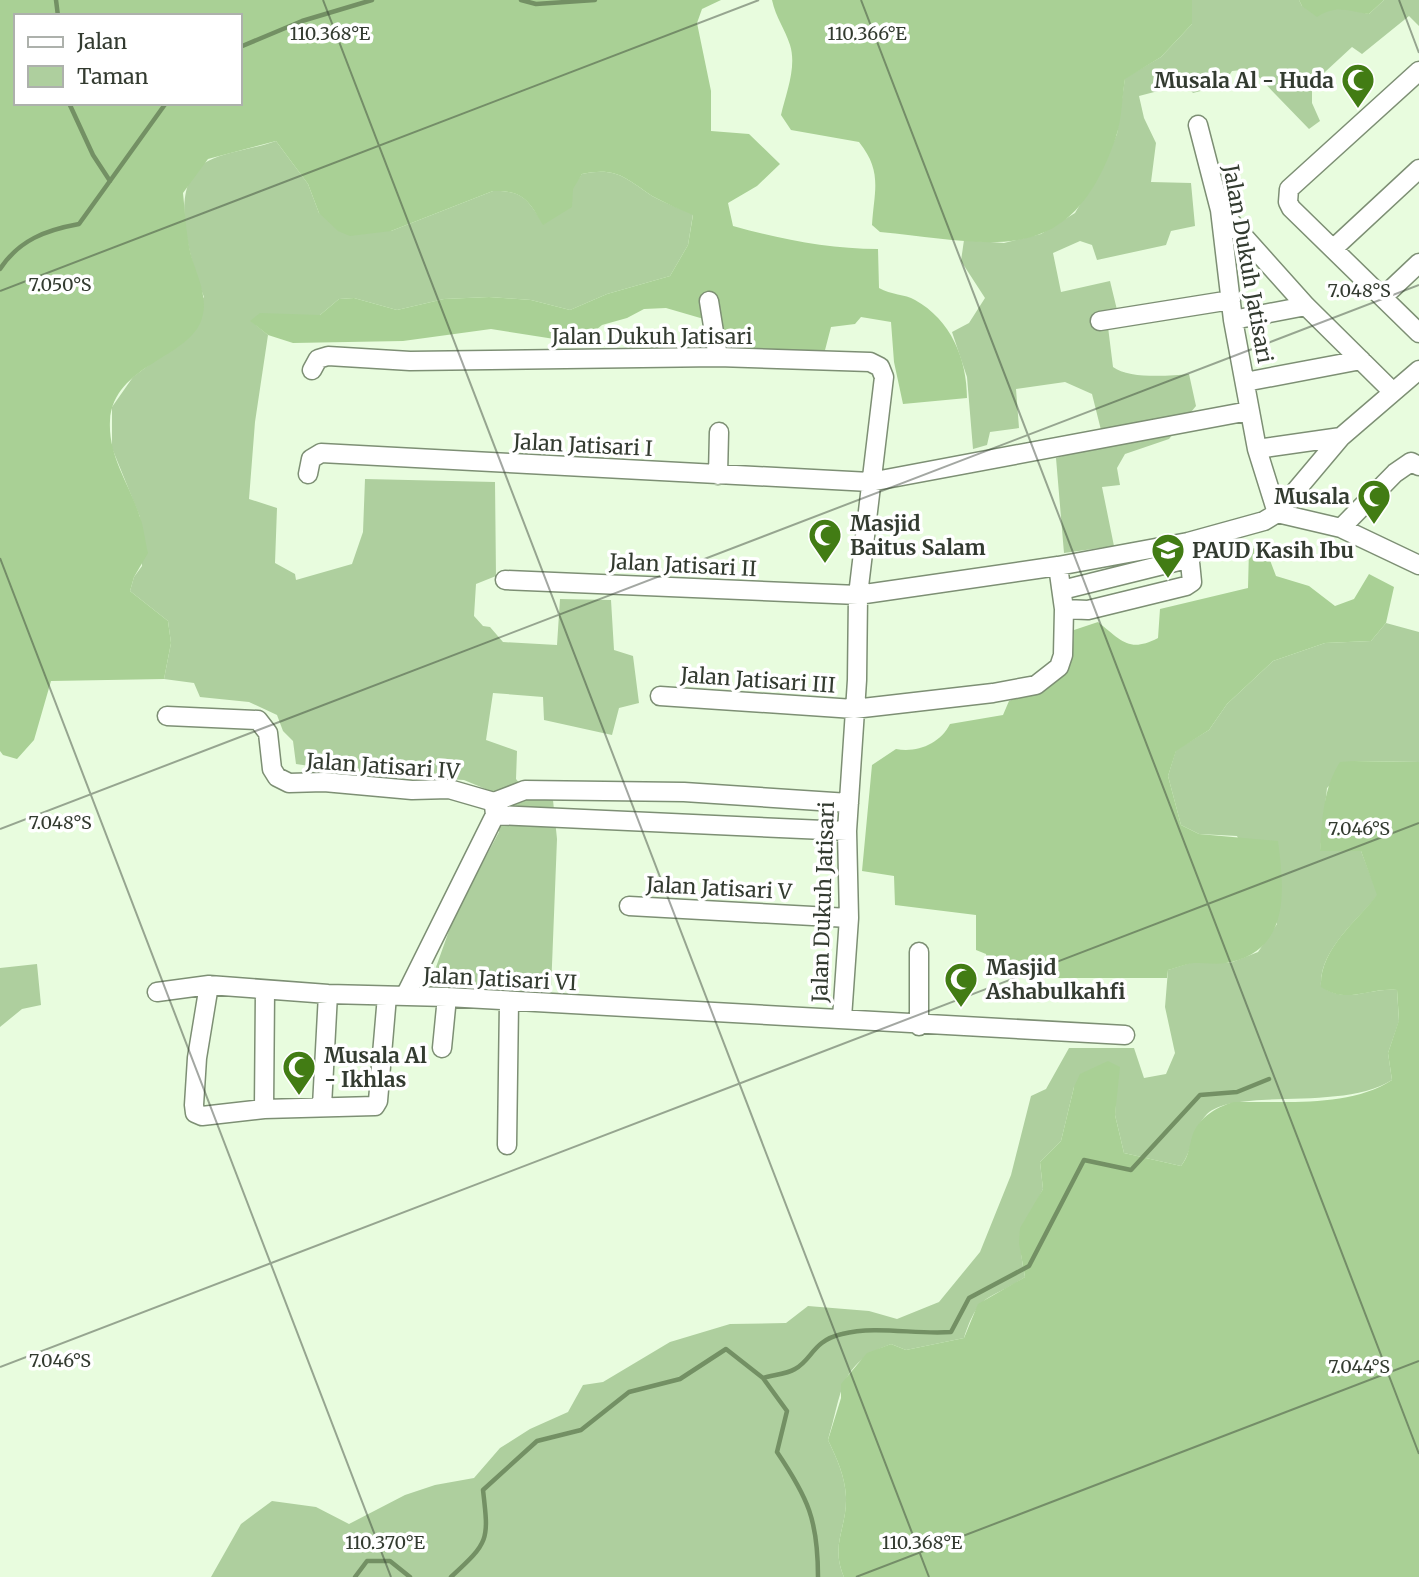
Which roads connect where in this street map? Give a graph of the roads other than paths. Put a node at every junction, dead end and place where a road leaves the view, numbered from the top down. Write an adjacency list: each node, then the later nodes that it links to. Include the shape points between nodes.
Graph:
1 (1419, 71): 5 (street, via 1289,189 1292,208)
2 (1198, 125): 4 (street, Jalan Dukuh Jatisari)
3 (1419, 169): 5 (street)
4 (1220, 210): 8 (street, Jalan Dukuh Jatisari); 10 (street)
5 (1335, 247): 7 (street)
6 (1419, 263): 7 (street)
7 (1383, 297): 13 (street)
8 (1231, 300): 11 (street, Jalan Dukuh Jatisari); 12 (street)
9 (709, 301): 14 (street)
10 (1306, 306): 11 (street); 15 (street)
11 (1233, 320): 18 (street, Jalan Dukuh Jatisari)
12 (1100, 321)
13 (1419, 333)
14 (719, 357): 16 (street, Jalan Dukuh Jatisari, via 410,361 328,356 318,359); 27 (street, Jalan Dukuh Jatisari, via 870,362 880,367 884,377)
15 (1361, 360): 18 (street); 19 (street)
16 (312, 370)
17 (1419, 370): 19 (street)
18 (1245, 382): 20 (street, Jalan Dukuh Jatisari)
19 (1393, 392): 22 (street)
20 (1249, 411): 23 (street, Jalan Dukuh Jatisari); 27 (street)
21 (719, 432): 26 (street)
22 (1341, 437): 23 (street); 28 (street)
23 (1257, 449): 28 (street, Jalan Dukuh Jatisari)
24 (1419, 466): 29 (street, via 1411,462 1395,473)
25 (308, 474): 26 (street, Jalan Jatisari I, via 311,459 321,453)
26 (719, 475): 27 (street, Jalan Jatisari I)
27 (870, 482): 35 (street, Jalan Dukuh Jatisari)
28 (1277, 513): 29 (street); 30 (street)
29 (1341, 528): 31 (street)
30 (1189, 550): 32 (street); 34 (street); 36 (street, via 1192,582 1176,590 1088,610)
31 (1419, 565)
32 (1058, 566): 34 (street); 35 (street)
33 (505, 580): 35 (street, Jalan Jatisari II)
34 (1062, 590): 36 (street)
35 (858, 595): 38 (street, Jalan Dukuh Jatisari)
36 (1064, 610): 38 (street, via 1059,667 1044,681 993,693)
37 (660, 696): 38 (street, Jalan Jatisari III)
38 (853, 709): 40 (street, Jalan Dukuh Jatisari)
39 (167, 716): 41 (street, Jalan Jatisari IV, via 258,720 268,733 272,769 283,781 449,789)
40 (849, 803): 41 (street, via 684,792 525,790); 42 (street, Jalan Dukuh Jatisari)
41 (494, 808): 42 (street, Jalan Jatisari IV); 50 (street)
42 (847, 831): 44 (street, Jalan Dukuh Jatisari)
43 (629, 906): 44 (street, Jalan Jatisari V)
44 (849, 918): 53 (street, Jalan Dukuh Jatisari)
45 (919, 952): 54 (street)
46 (209, 985): 47 (street, Jalan Jatisari VI); 48 (street, Jalan Jatisari VI); 58 (street, via 197,1058 195,1113)
47 (265, 991): 49 (street, Jalan Jatisari VI); 58 (street)
48 (157, 992)
49 (328, 994): 50 (street, Jalan Jatisari VI); 57 (street)
50 (396, 996): 51 (street, Jalan Jatisari VI); 57 (street, via 377,1104 368,1108)
51 (447, 998): 52 (street, Jalan Jatisari VI); 56 (street)
52 (509, 1002): 53 (street, Jalan Jatisari VI); 59 (street)
53 (842, 1018): 54 (street, Jalan Dukuh Jatisari)
54 (919, 1026): 55 (street, Jalan Dukuh Jatisari)
55 (1125, 1035)
56 (442, 1048)
57 (321, 1106): 58 (street)
58 (264, 1109)
59 (507, 1145)

